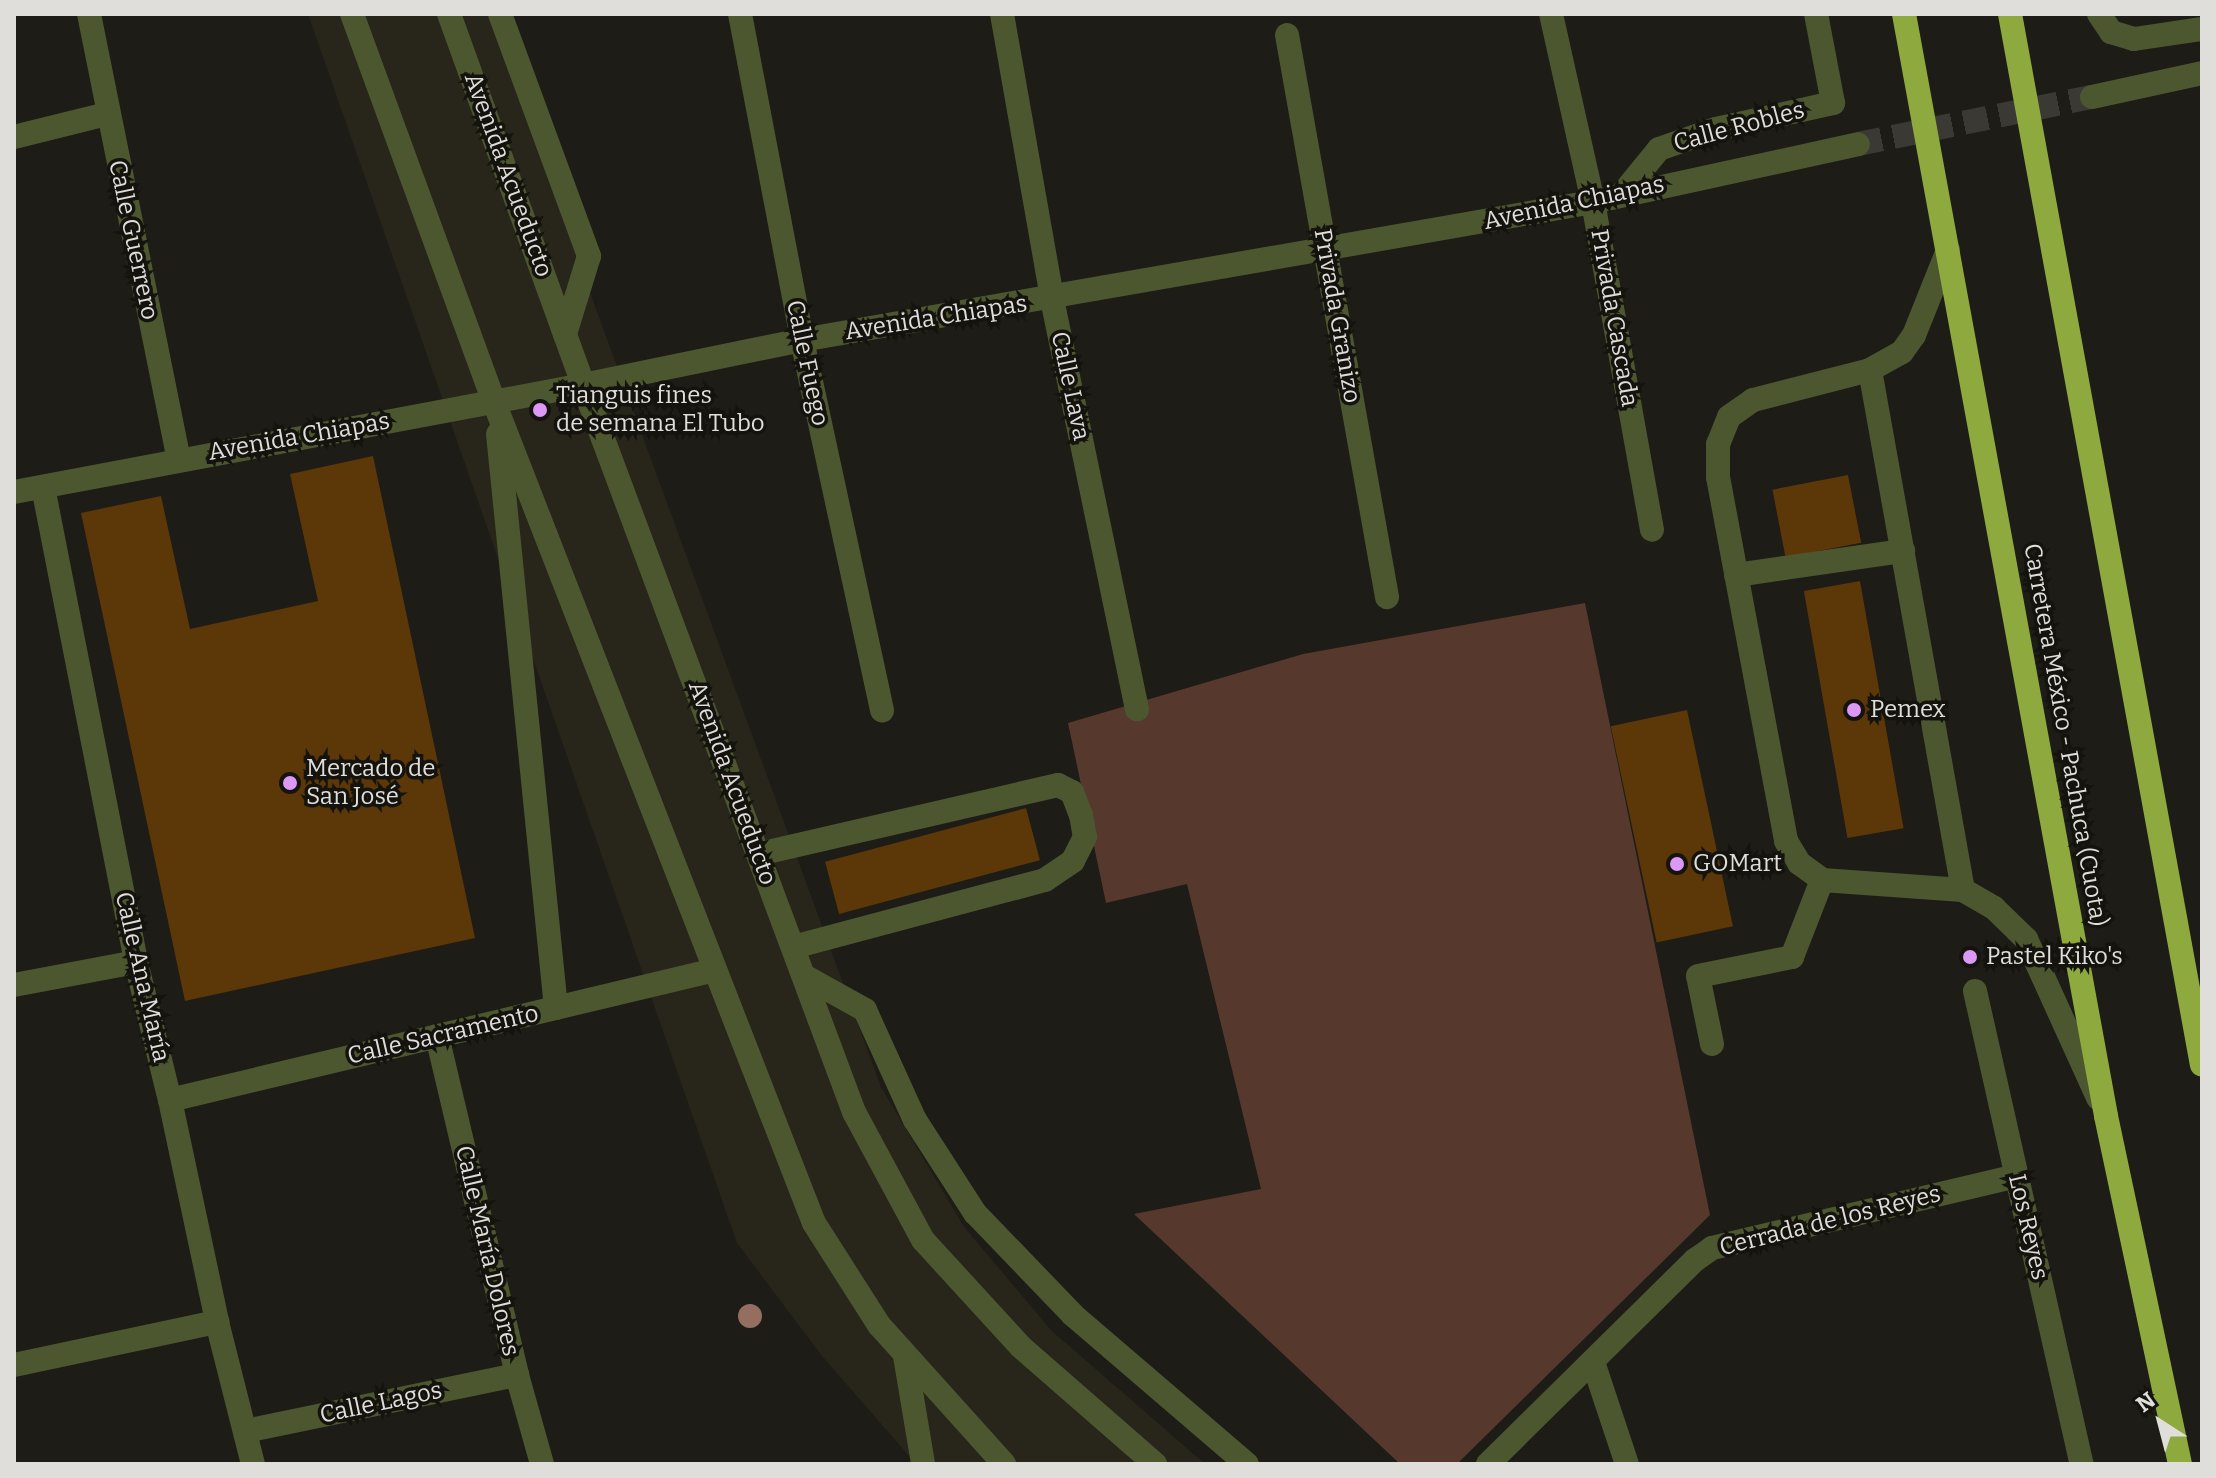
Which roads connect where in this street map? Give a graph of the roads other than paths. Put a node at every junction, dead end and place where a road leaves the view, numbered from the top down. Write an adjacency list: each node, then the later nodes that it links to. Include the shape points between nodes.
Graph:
1 (89, 14): 16 (street, Calle Guerrero)
2 (352, 14): 28 (street)
3 (449, 14): 24 (street, Avenida Acueducto)
4 (500, 14): 24 (street, via 589,256)
5 (740, 14): 25 (street, Calle Fuego)
6 (1002, 14): 23 (street, Calle Lava)
7 (1551, 14): 20 (street, Privada Cascada)
8 (1816, 14): 19 (street, Calle Robles, via 1833,103 1716,129 1659,149)
9 (1904, 14): 21 (highway, Carretera México - Pachuca (Cuota))
10 (2010, 14): 50 (highway)
11 (2099, 14): 12 (street, via 2111,32 2134,39)
12 (2202, 29)
13 (1287, 35): 22 (street, Privada Granizo)
14 (2202, 73): 15 (street)
15 (2092, 97)
16 (107, 114): 17 (street); 29 (street, Calle Guerrero)
17 (14, 137)
18 (1858, 144): 19 (street, Avenida Chiapas)
19 (1623, 193): 20 (street, Avenida Chiapas)
20 (1593, 202): 22 (street, Avenida Chiapas); 32 (street, Privada Cascada)
21 (1948, 250): 26 (street, via 1914,335 1902,352); 52 (highway, Carretera México - Pachuca (Cuota))
22 (1325, 251): 23 (street, Avenida Chiapas); 35 (street, Privada Granizo)
23 (1052, 299): 25 (street, Avenida Chiapas); 36 (street, Calle Lava)
24 (565, 334): 27 (street, Avenida Acueducto)
25 (802, 340): 27 (street, Avenida Chiapas); 37 (street, Calle Fuego)
26 (1870, 370): 33 (street); 34 (street, via 1753,400 1729,417 1718,444 1718,477)
27 (583, 385): 28 (street, Avenida Chiapas); 38 (street, Avenida Acueducto)
28 (494, 402): 29 (street, Avenida Chiapas); 43 (street); 47 (street)
29 (179, 459): 30 (street, Avenida Chiapas)
30 (43, 487): 31 (street, Avenida Chiapas); 42 (street, Calle Ana María)
31 (14, 492)
32 (1652, 530)
33 (1903, 551): 34 (street); 40 (street)
34 (1736, 575): 39 (street, via 1786,841 1799,863)
35 (1387, 597)
36 (1137, 709)
37 (882, 710)
38 (759, 854): 41 (street, Avenida Acueducto); 41 (street, via 1058,785 1072,792 1081,815 1085,837 1073,861 1045,880)
39 (1822, 880): 40 (street); 49 (street, via 1792,957 1698,976)
40 (1963, 890): 52 (street, via 1994,908 2026,939)
41 (793, 947): 44 (street, Avenida Acueducto)
42 (136, 962): 45 (street); 51 (street, Calle Ana María)
43 (715, 970): 47 (street, Calle Sacramento); 55 (street, via 814,1223 879,1325)
44 (804, 976): 64 (street, Avenida Acueducto, via 854,1112 923,1240 1021,1347); 65 (street, via 865,1010 915,1120 975,1213 1073,1315)
45 (14, 985)
46 (1975, 991): 53 (street, Los Reyes)
47 (556, 1008): 48 (street, Calle Sacramento)
48 (437, 1036): 51 (street, Calle Sacramento); 58 (street, Calle María Dolores)
49 (1712, 1044)
50 (2202, 1065)
51 (170, 1100): 54 (street, Calle Ana María)
52 (2106, 1116): 69 (highway, Carretera México - Pachuca (Cuota))
53 (2017, 1176): 56 (street, Cerrada de los Reyes, via 1712,1248); 68 (street, Los Reyes)
54 (217, 1322): 57 (street); 59 (street, Calle Ana María)
55 (904, 1354): 62 (street); 63 (street)
56 (1593, 1362): 66 (street, Cerrada de los Reyes); 67 (street)
57 (14, 1365)
58 (517, 1375): 59 (street, Calle Lagos); 61 (street, Calle María Dolores)
59 (246, 1431): 60 (street, Calle Ana María)
60 (253, 1464)
61 (542, 1464)
62 (923, 1464)
63 (1004, 1464)
64 (1155, 1464)
65 (1247, 1464)
66 (1488, 1464)
67 (1627, 1464)
68 (2082, 1464)
69 (2180, 1464)

